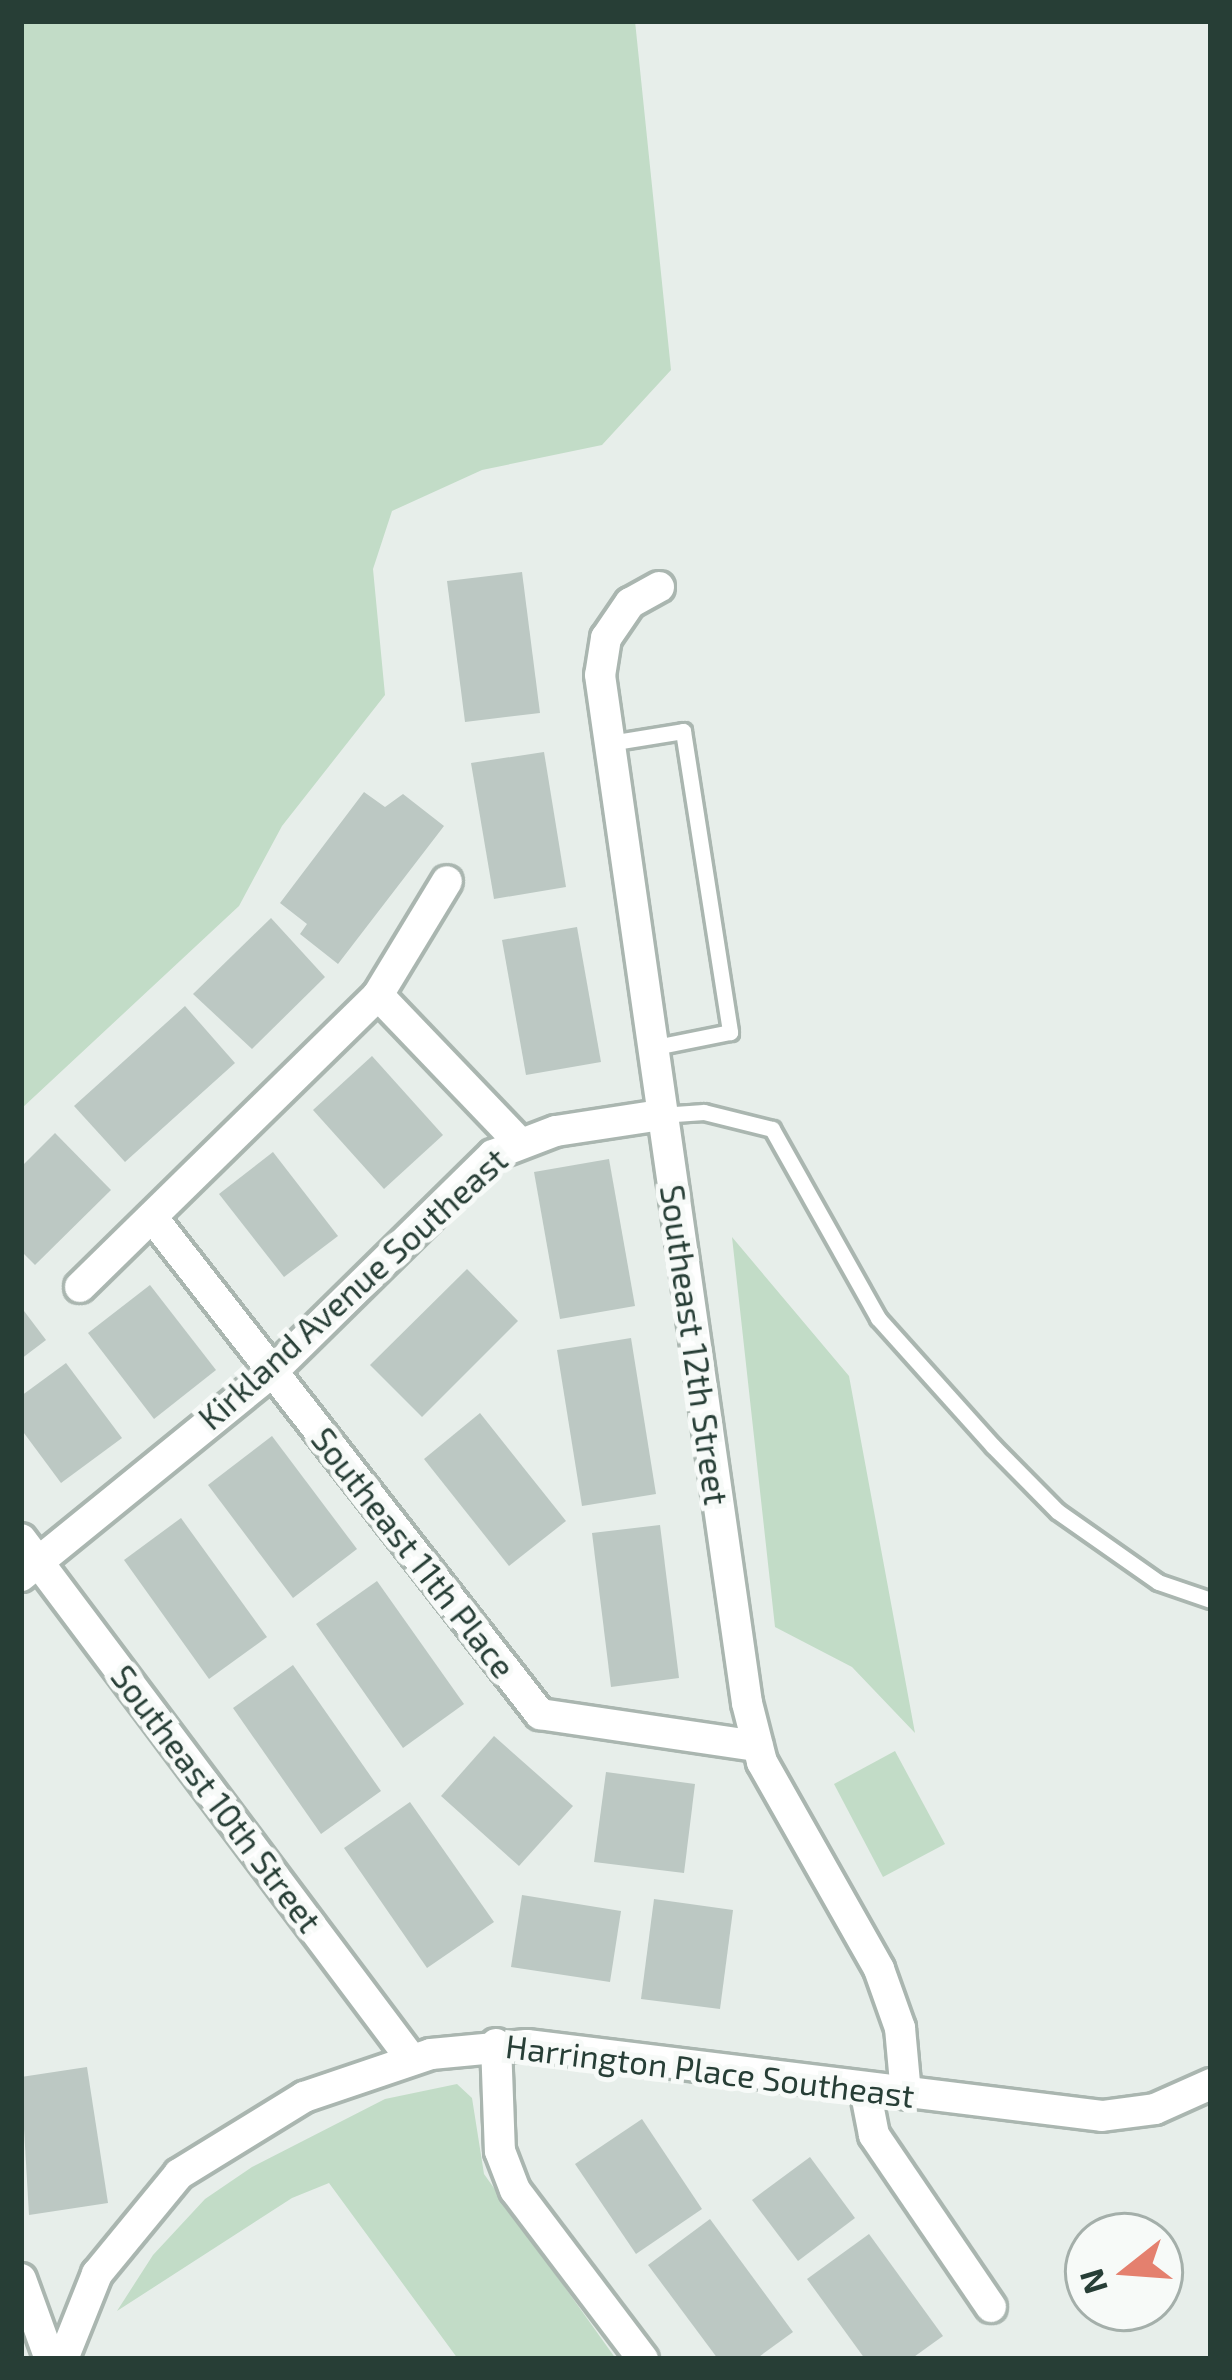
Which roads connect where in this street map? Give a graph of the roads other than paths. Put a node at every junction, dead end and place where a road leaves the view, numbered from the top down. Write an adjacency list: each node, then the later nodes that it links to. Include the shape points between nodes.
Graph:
1 (659, 587): 2 (street, Southeast 12th Street, via 630,603 606,638 600,675)
2 (610, 743): 5 (street, Southeast 12th Street); 5 (lane, via 683,730 730,1032)
3 (447, 881): 4 (street)
4 (377, 995): 7 (street); 8 (street)
5 (651, 1048): 6 (street, Southeast 12th Street)
6 (660, 1115): 7 (street, Kirkland Avenue Southeast); 12 (lane, via 704,1112 772,1129 878,1318 993,1446 1057,1511 1107,1547 1158,1582); 13 (street, Southeast 12th Street)
7 (518, 1141): 10 (street, Kirkland Avenue Southeast, via 493,1155)
8 (152, 1217): 9 (street); 10 (street, Southeast 11th Place)
9 (80, 1287)
10 (273, 1371): 11 (street, Kirkland Avenue Southeast); 13 (street, Southeast 11th Place, via 540,1714)
11 (27, 1559): 15 (street, Southeast 10th Street)
12 (1211, 1600)
13 (758, 1746): 18 (street, Southeast 12th Street, via 879,1969 900,2028)
14 (496, 2044): 15 (street, Harrington Place Southeast); 16 (street, Harrington Place Southeast); 23 (street, via 500,2151 515,2190)
15 (412, 2060): 22 (street, Harrington Place Southeast, via 304,2097 179,2174 97,2274)
16 (865, 2089): 18 (street, Harrington Place Southeast); 20 (street, via 874,2134)
17 (1207, 2091): 18 (street, Harrington Place Southeast, via 1102,2116)
18 (906, 2094)
19 (21, 2279): 21 (street)
20 (991, 2307)
21 (50, 2359)
22 (63, 2359)
23 (643, 2359)

